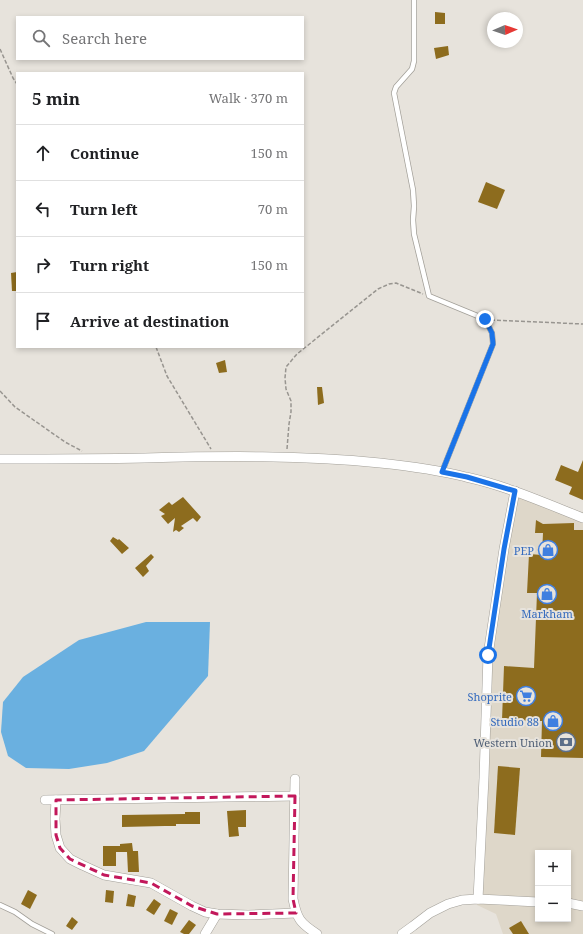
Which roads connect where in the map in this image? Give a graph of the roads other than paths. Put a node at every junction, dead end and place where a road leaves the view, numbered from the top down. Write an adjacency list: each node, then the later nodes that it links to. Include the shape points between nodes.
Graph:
1 (414, 0): 3 (lane, via 414,61 412,70 396,87 394,93 413,190 414,234 429,296 485,319 492,333 493,344)
2 (0, 459): 3 (street, via 286,457 347,460)
3 (442, 472): 4 (street)
4 (515, 491): 5 (street); 10 (street, via 488,655)
5 (583, 518)
6 (295, 779): 7 (street)
7 (295, 796): 9 (street); 15 (street, via 293,899)
8 (45, 800): 9 (street)
9 (56, 800): 16 (street, via 56,835 60,848 70,859 104,875 151,883 192,906)
10 (478, 899): 11 (street); 20 (street, via 448,904 430,913)
11 (535, 902)
12 (571, 904): 14 (street)
13 (0, 905): 17 (lane)
14 (583, 906)
15 (296, 913): 16 (street); 19 (street, via 304,926)
16 (217, 914): 18 (street)
17 (52, 934)
18 (205, 934)
19 (317, 934)
20 (402, 934)

